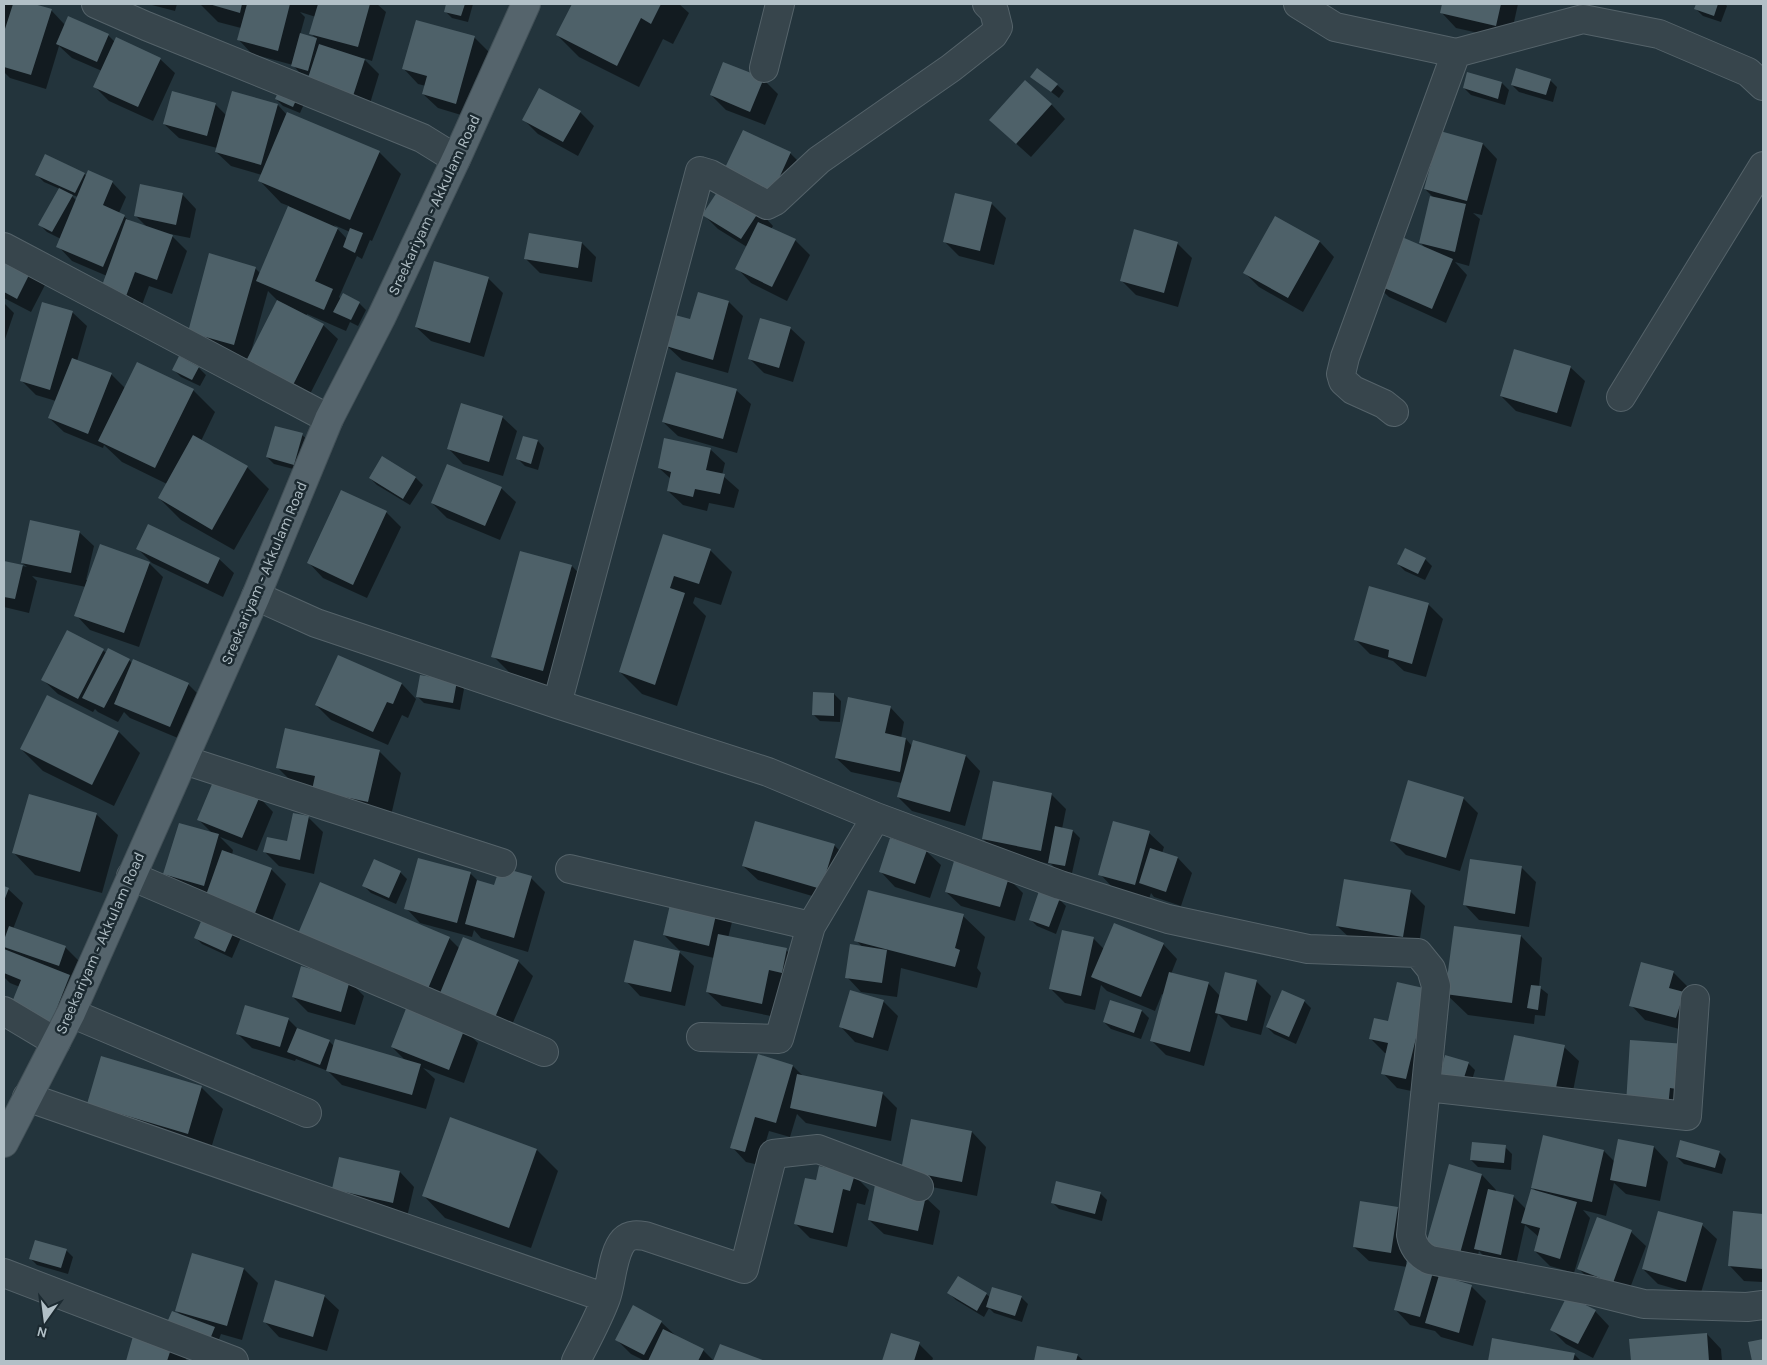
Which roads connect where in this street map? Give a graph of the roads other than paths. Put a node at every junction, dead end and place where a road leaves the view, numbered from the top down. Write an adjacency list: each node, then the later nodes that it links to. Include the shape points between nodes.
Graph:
1 (96, 4): 9 (street, via 422,138)
2 (526, 4): 9 (main road, Sreekariyam - Akkulam Road)
3 (780, 4): 7 (street)
4 (987, 4): 16 (street, via 994,11 998,27 993,35 819,160 767,206 700,171)
5 (1298, 4): 6 (street, via 1335,27)
6 (1456, 54): 8 (street, via 1583,19 1659,34 1748,72); 13 (street, via 1341,374 1343,382 1352,390)
7 (764, 68)
8 (1763, 86)
9 (456, 159): 14 (main road, Sreekariyam - Akkulam Road, via 381,318)
10 (1763, 166): 12 (street)
11 (4, 246): 14 (street)
12 (1622, 397)
13 (1394, 412)
14 (328, 419): 15 (main road, Sreekariyam - Akkulam Road)
15 (256, 596): 16 (street, via 316,622); 17 (main road, Sreekariyam - Akkulam Road)
16 (557, 704): 18 (street, via 768,772)
17 (184, 760): 19 (street); 21 (main road, Sreekariyam - Akkulam Road)
18 (876, 817): 22 (street); 29 (street, via 1060,886 1168,919 1308,949 1418,953 1431,969 1436,986)
19 (502, 863)
20 (570, 869): 22 (street)
21 (131, 876): 25 (main road, Sreekariyam - Akkulam Road); 28 (street)
22 (811, 926): 26 (street, via 779,1039)
23 (1695, 999): 29 (street, via 1687,1116)
24 (4, 1011): 27 (street)
25 (71, 1014): 27 (main road, Sreekariyam - Akkulam Road); 31 (street)
26 (701, 1037)
27 (56, 1042): 30 (main road, Sreekariyam - Akkulam Road)
28 (544, 1052)
29 (1427, 1087): 36 (street, via 1411,1235 1412,1244 1424,1257 1592,1290 1644,1304)
30 (27, 1097): 32 (main road, Sreekariyam - Akkulam Road); 35 (street)
31 (307, 1113)
32 (4, 1143)
33 (919, 1187): 35 (street, via 818,1149 772,1154 744,1269 645,1236 632,1235 625,1238 618,1250)
34 (4, 1273): 37 (street)
35 (606, 1298): 38 (street)
36 (1763, 1305)
37 (234, 1361)
38 (576, 1361)

